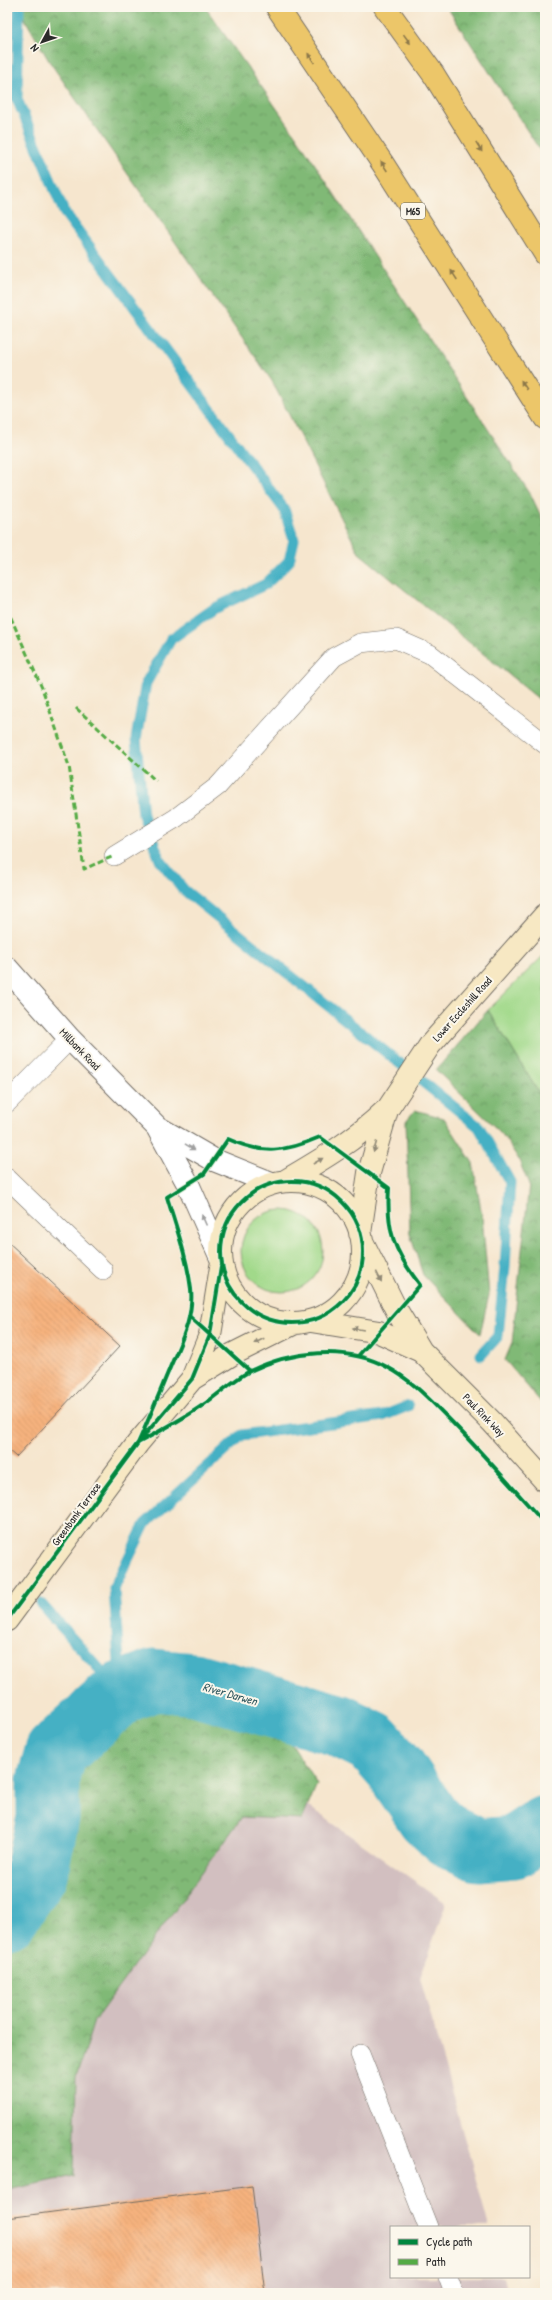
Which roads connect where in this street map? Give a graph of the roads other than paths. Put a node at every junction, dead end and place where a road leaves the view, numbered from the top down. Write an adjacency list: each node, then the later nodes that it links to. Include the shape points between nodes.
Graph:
1 (277, 7): 4 (highway, M65, one-way to 1, via 383,164)
2 (384, 7): 3 (highway, one-way to 3, via 434,75)
3 (545, 254)
4 (545, 418)
5 (545, 744): 6 (lane, via 430,654 396,639 360,643 334,657 218,786 176,818)
6 (114, 856)
7 (545, 915): 11 (street, Lower Eccleshill Road, via 430,1045)
8 (7, 968): 9 (street, Millbank Road)
9 (70, 1039): 10 (lane); 12 (street, Millbank Road)
10 (7, 1103)
11 (387, 1110): 14 (street, Lower Eccleshill Road, one-way to 11, via 338,1150); 15 (street, Lower Eccleshill Road, one-way to 15, via 369,1173)
12 (157, 1126): 14 (street, Millbank Road, one-way to 14, via 214,1160); 16 (street, Millbank Road, one-way to 12, via 188,1184)
13 (7, 1178): 17 (lane)
14 (278, 1182): 15 (street, via 310,1183 332,1193 350,1210); 16 (street, via 250,1193 233,1211 222,1232)
15 (362, 1237): 18 (street, via 363,1263 357,1282 346,1300 330,1313); 19 (street, Paul Rink Way, one-way to 19, via 397,1311)
16 (220, 1261): 18 (street, via 228,1285 239,1302 255,1314 273,1322); 20 (street, Greenbank Terrace, via 210,1335)
17 (104, 1270)
18 (302, 1323): 19 (street, Paul Rink Way, one-way to 18, via 379,1332); 20 (street, Greenbank Terrace, one-way to 20, via 231,1354)
19 (421, 1351): 21 (street, Paul Rink Way, via 492,1422)
20 (192, 1379): 22 (street, Greenbank Terrace, via 138,1444)
21 (545, 1481)
22 (7, 1620)
23 (360, 2054): 24 (lane)
24 (428, 2226)
25 (448, 2278): 26 (lane)
26 (454, 2293)

